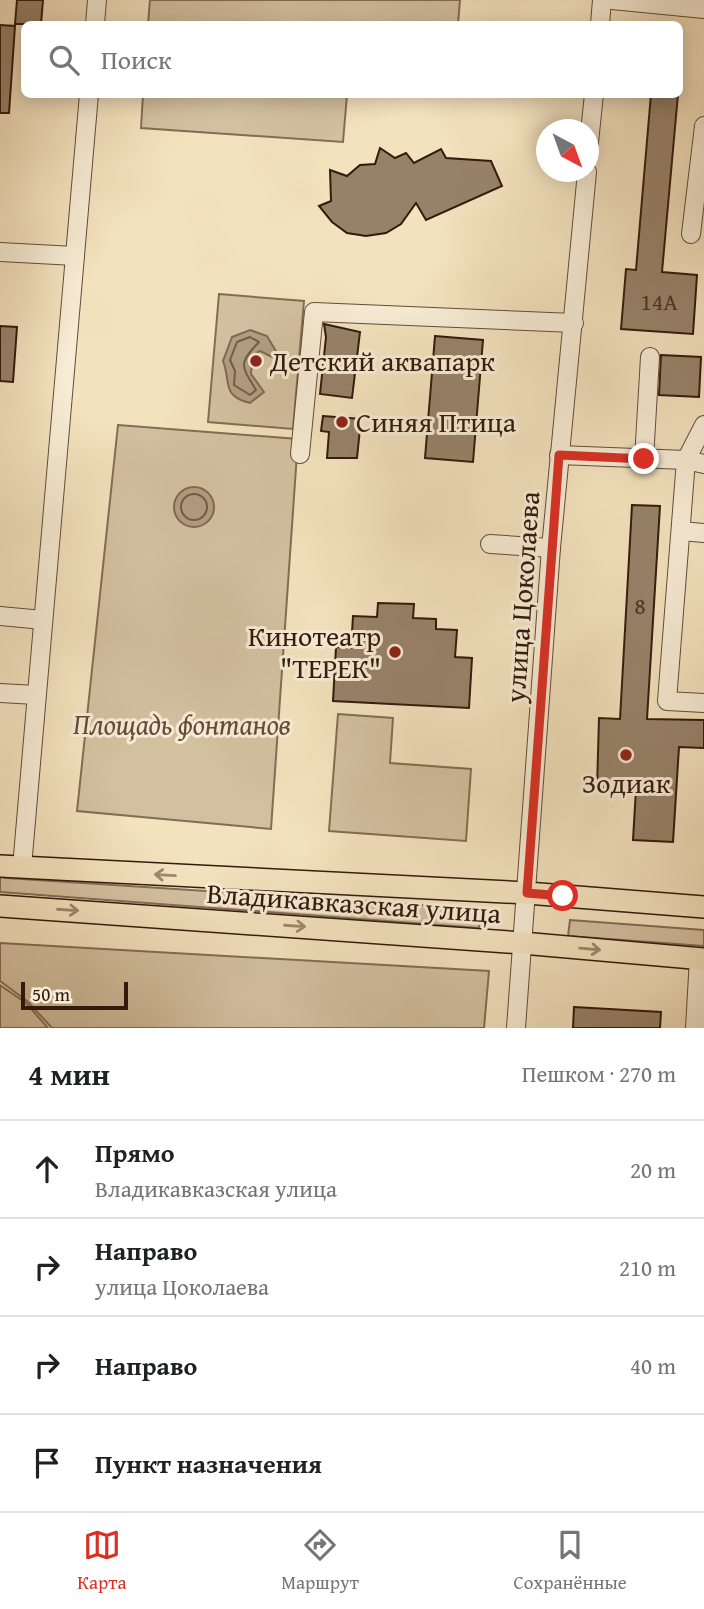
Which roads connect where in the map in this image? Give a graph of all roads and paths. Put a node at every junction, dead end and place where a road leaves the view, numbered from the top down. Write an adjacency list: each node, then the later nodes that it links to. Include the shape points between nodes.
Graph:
1 (97, 0): 5 (street)
2 (602, 0): 6 (street)
3 (612, 0): 4 (street)
4 (704, 9)
5 (95, 21)
6 (600, 21)
7 (89, 98): 14 (street)
8 (593, 98): 9 (street)
9 (591, 119)
10 (704, 126): 12 (street)
11 (586, 182): 15 (street, улица Цоколаева)
12 (691, 234)
13 (0, 251): 14 (street)
14 (75, 256): 27 (street)
15 (574, 323): 18 (street, via 314,312); 19 (street, улица Цоколаева)
16 (650, 357): 20 (street)
17 (704, 425): 21 (street)
18 (300, 454)
19 (559, 455): 20 (street); 25 (street, улица Цоколаева)
20 (644, 459): 21 (street)
21 (695, 462): 22 (street)
22 (681, 531): 23 (street); 30 (street, via 667,701)
23 (704, 533)
24 (490, 544): 25 (street)
25 (551, 548): 33 (street, улица Цоколаева)
26 (0, 616): 27 (street)
27 (43, 620): 29 (street)
28 (0, 693): 29 (street)
29 (37, 695): 32 (street)
30 (704, 702)
31 (0, 866): 32 (main road, Владикавказская улица)
32 (22, 867): 33 (main road, Владикавказская улица, one-way to 32)
33 (527, 893): 35 (main road, Владикавказская улица); 36 (street, улица Цоколаева)
34 (0, 906): 36 (main road, Владикавказская улица, one-way to 36)
35 (704, 906)
36 (522, 943): 37 (main road, Владикавказская улица, one-way to 37); 38 (street, улица Цоколаева)
37 (702, 959): 39 (street)
38 (516, 1028)
39 (695, 1028)

